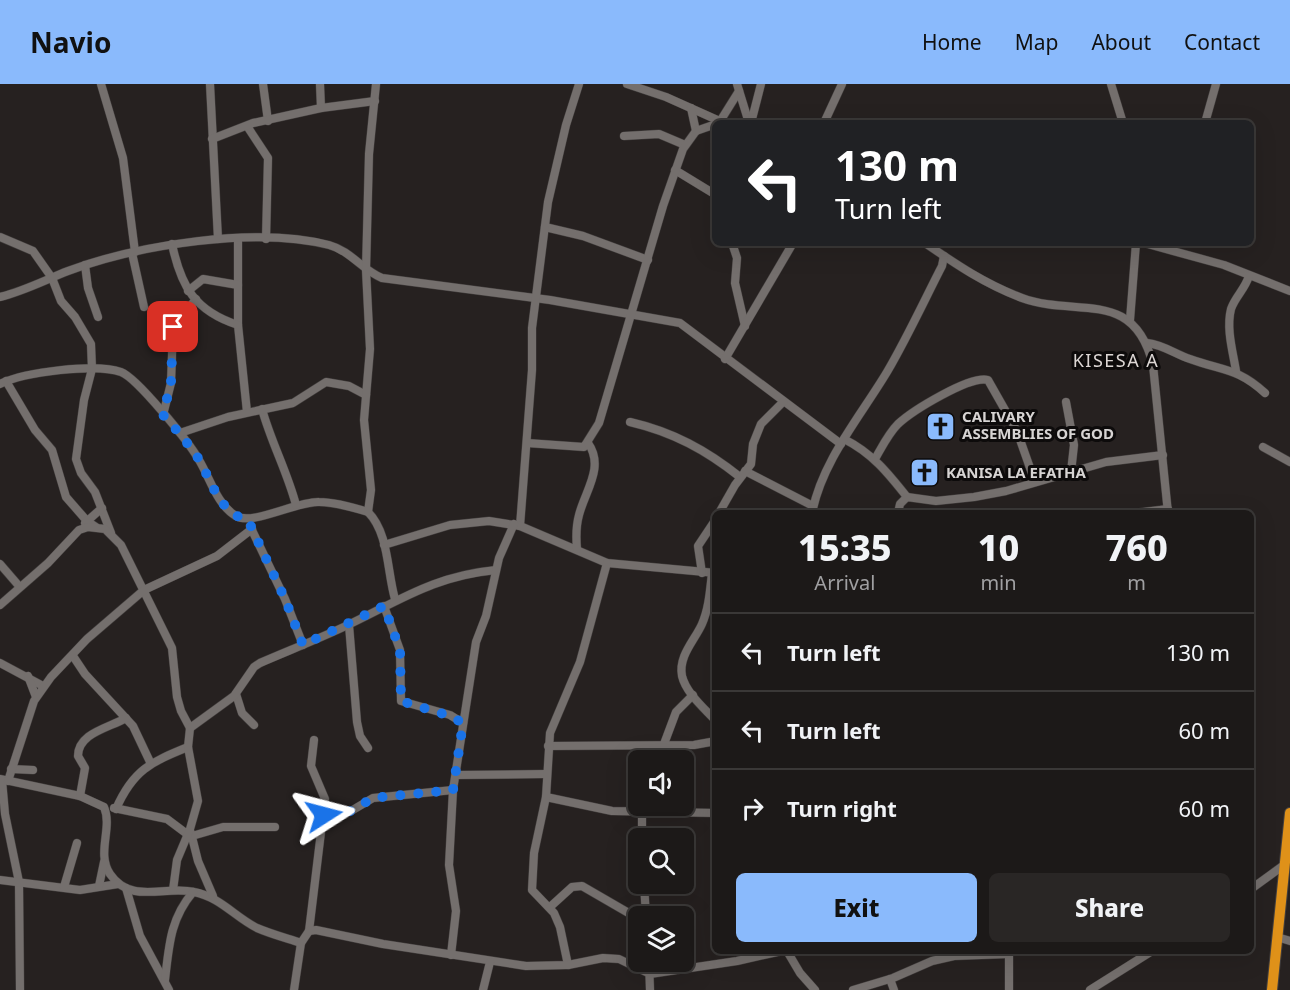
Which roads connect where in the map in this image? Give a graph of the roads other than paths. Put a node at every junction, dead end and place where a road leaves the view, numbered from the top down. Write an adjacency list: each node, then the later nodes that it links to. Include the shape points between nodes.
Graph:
1 (101, 84): 43 (street, via 123,158)
2 (210, 84): 28 (street)
3 (263, 84): 23 (street)
4 (320, 84): 14 (street)
5 (376, 84): 13 (street)
6 (579, 84): 32 (street, via 557,156)
7 (627, 84): 15 (street)
8 (761, 84): 19 (street)
9 (842, 84): 20 (street)
10 (1111, 84): 21 (street)
11 (1215, 84): 22 (street)
12 (738, 88): 17 (street); 18 (street)
13 (375, 101): 14 (street); 47 (street, via 369,154)
14 (321, 108): 23 (street)
15 (691, 108): 16 (street); 26 (street)
16 (714, 120)
17 (722, 120)
18 (749, 120)
19 (751, 120)
20 (825, 120)
21 (1122, 120)
22 (1206, 120)
23 (268, 121): 24 (street)
24 (247, 126): 28 (street); 34 (street, via 268,158)
25 (712, 126): 26 (street)
26 (696, 131): 29 (street)
27 (624, 136): 29 (street, via 659,135)
28 (212, 139): 35 (street)
29 (685, 145): 30 (street)
30 (675, 170): 31 (street); 45 (street)
31 (712, 193)
32 (545, 227): 45 (street, via 583,236); 54 (street)
33 (0, 237): 49 (street, via 33,251)
34 (266, 238): 36 (street); 47 (street, via 328,244 350,254)
35 (218, 239): 36 (street); 37 (street)
36 (238, 239): 50 (street)
37 (172, 244): 43 (street); 51 (street, via 178,272)
38 (733, 246): 61 (street, via 737,258 735,283)
39 (789, 246): 61 (street)
40 (929, 246): 44 (street)
41 (1136, 246): 59 (street)
42 (1154, 246): 48 (street)
43 (133, 252): 46 (street); 56 (street)
44 (944, 256): 59 (street, via 982,281 1025,299 1089,308); 78 (street, via 889,369)
45 (648, 260): 57 (street)
46 (85, 265): 49 (street); 58 (street)
47 (366, 270): 54 (street, via 382,278); 70 (street, via 370,349)
48 (1249, 276): 52 (street); 67 (street, via 1230,319)
49 (52, 278): 53 (street); 63 (street, via 61,302 88,337)
50 (238, 285): 51 (street, via 203,279); 60 (street)
51 (188, 291): 55 (street)
52 (1290, 291)
53 (0, 297)
54 (536, 298): 57 (street); 79 (street)
55 (196, 299): 60 (street, via 212,315); 75 (street, via 173,327 171,382)
56 (144, 307)
57 (631, 315): 64 (street, via 680,323); 80 (street, via 599,423)
58 (98, 317)
59 (1130, 320): 62 (street)
60 (238, 325): 74 (street)
61 (745, 326): 64 (street)
62 (1147, 343): 67 (street, via 1190,360); 82 (street)
63 (93, 353): 65 (street); 66 (street)
64 (725, 359): 71 (street)
65 (92, 369): 66 (street); 68 (street, via 64,369); 92 (street, via 76,459)
66 (105, 369): 75 (street, via 127,376)
67 (1236, 371): 69 (street)
68 (2, 380): 99 (street, via 52,450 66,497)
69 (1265, 393)
70 (366, 395): 73 (street, via 349,386 326,382 293,403); 97 (street, via 371,490)
71 (783, 402): 78 (street); 88 (street, via 761,424 753,444 753,461)
72 (1066, 402): 84 (street)
73 (262, 409): 74 (street); 91 (street)
74 (247, 412): 77 (street)
75 (163, 415): 77 (street)
76 (630, 422): 88 (street, via 681,437)
77 (180, 432): 98 (street, via 225,508)
78 (842, 441): 83 (street, via 866,450); 93 (street)
79 (526, 443): 80 (street, via 584,447); 100 (street)
80 (588, 443): 107 (street, via 594,451 594,473 579,516)
81 (1263, 447): 85 (street)
82 (1163, 455): 86 (street, via 1126,457); 96 (street)
83 (875, 459): 89 (street, via 887,437 906,418 955,389 983,378 988,380 1017,431); 90 (street)
84 (1074, 460): 86 (street); 87 (street)
85 (1290, 462)
86 (1083, 468): 87 (street)
87 (1071, 472): 89 (street)
88 (743, 474): 93 (street); 94 (street)
89 (1035, 482): 90 (street, via 955,499)
90 (907, 497): 95 (street)
91 (296, 505): 97 (street, via 318,502); 98 (street)
92 (102, 508): 99 (street); 105 (street)
93 (813, 509)
94 (721, 510)
95 (899, 510)
96 (1168, 510)
97 (368, 512): 106 (street)
98 (248, 520): 104 (street)
99 (87, 521): 102 (street); 103 (street)
100 (517, 525): 106 (street, via 471,521); 107 (street); 110 (street)
101 (712, 525): 111 (street, via 698,546)
102 (96, 527): 103 (street); 105 (street)
103 (79, 530): 114 (street)
104 (252, 530): 115 (street, via 217,556); 122 (street)
105 (112, 534): 115 (street)
106 (384, 545): 117 (street)
107 (577, 549): 108 (street)
108 (607, 562): 111 (street); 138 (street, via 580,662)
109 (0, 564): 114 (street)
110 (496, 570): 117 (street, via 454,576); 132 (street, via 476,642)
111 (702, 573): 112 (street)
112 (712, 573)
113 (712, 583): 128 (street, via 701,625 691,641 681,674)
114 (19, 586): 119 (street)
115 (144, 590): 116 (street); 118 (street)
116 (134, 599): 118 (street); 123 (street)
117 (395, 599): 120 (street)
118 (149, 601): 134 (street, via 172,648 177,697)
119 (0, 605)
120 (384, 606): 121 (street); 132 (street, via 400,650 401,701)
121 (349, 625): 122 (street); 140 (street, via 358,730)
122 (303, 645): 127 (street, via 254,667)
123 (73, 656): 126 (street); 131 (street)
124 (0, 663): 125 (street)
125 (28, 676): 126 (street); 129 (street)
126 (43, 686): 129 (street)
127 (236, 694): 133 (street, via 242,713); 134 (street)
128 (693, 695): 130 (street); 137 (street, via 676,712)
129 (36, 697): 142 (street)
130 (712, 716)
131 (126, 718): 141 (street); 148 (street, via 82,743 78,756 85,768)
132 (463, 723): 145 (street)
133 (254, 725)
134 (190, 728): 139 (street)
135 (314, 740): 156 (street, via 311,760 324,794)
136 (712, 742): 137 (street)
137 (664, 744): 138 (street)
138 (548, 746): 144 (street)
139 (188, 747): 141 (street); 158 (street, via 198,794)
140 (368, 748)
141 (151, 764): 151 (street, via 132,780)
142 (11, 769): 143 (street); 146 (street)
143 (33, 770)
144 (546, 774): 145 (street); 149 (street)
145 (456, 775): 147 (street)
146 (3, 780): 148 (street); 163 (street, via 5,814)
147 (453, 790): 156 (street, via 373,798 351,811); 184 (street, via 449,865 456,911)
148 (80, 796): 150 (street)
149 (546, 797): 152 (street); 173 (street, via 531,883 535,894)
150 (104, 807): 151 (street); 160 (street)
151 (116, 809): 158 (street, via 167,819)
152 (628, 812)
153 (694, 813): 154 (street)
154 (712, 813)
155 (1290, 813): 161 (highway)
156 (324, 815): 175 (street)
157 (276, 827): 158 (street, via 223,827)
158 (190, 833): 168 (street, via 177,860); 171 (street)
159 (77, 843): 166 (street)
160 (104, 861): 164 (street); 165 (street)
161 (1284, 865): 167 (street); 176 (highway)
162 (0, 880): 163 (street)
163 (19, 882): 166 (street); 190 (street)
164 (99, 886): 165 (street); 166 (street, via 80,890)
165 (122, 886): 170 (street); 172 (street)
166 (64, 887)
167 (1254, 887)
168 (173, 890): 169 (street); 170 (street)
169 (193, 891): 171 (street); 189 (street, via 171,928)
170 (140, 892): 172 (street)
171 (213, 896): 178 (street, via 257,928)
172 (131, 904): 189 (street, via 140,936)
173 (550, 907): 174 (street, via 572,887 582,886); 186 (street, via 560,927)
174 (628, 913)
175 (309, 931): 178 (street); 184 (street, via 334,932)
176 (1277, 937): 177 (street); 200 (highway)
177 (1290, 941)
178 (300, 943): 192 (street)
179 (768, 954): 187 (street)
180 (789, 954): 195 (street)
181 (982, 954): 188 (street, via 932,961)
182 (1009, 954): 198 (street)
183 (1147, 954): 199 (street)
184 (451, 955): 185 (street)
185 (490, 962): 186 (street); 193 (street)
186 (568, 965): 187 (street, via 619,959)
187 (650, 974): 194 (street)
188 (890, 979): 196 (street); 197 (street)
189 (165, 980): 191 (street)
190 (20, 990)
191 (169, 990)
192 (294, 990)
193 (483, 990)
194 (650, 990)
195 (815, 990)
196 (853, 990)
197 (894, 990)
198 (1009, 990)
199 (1090, 990)
200 (1272, 990)

